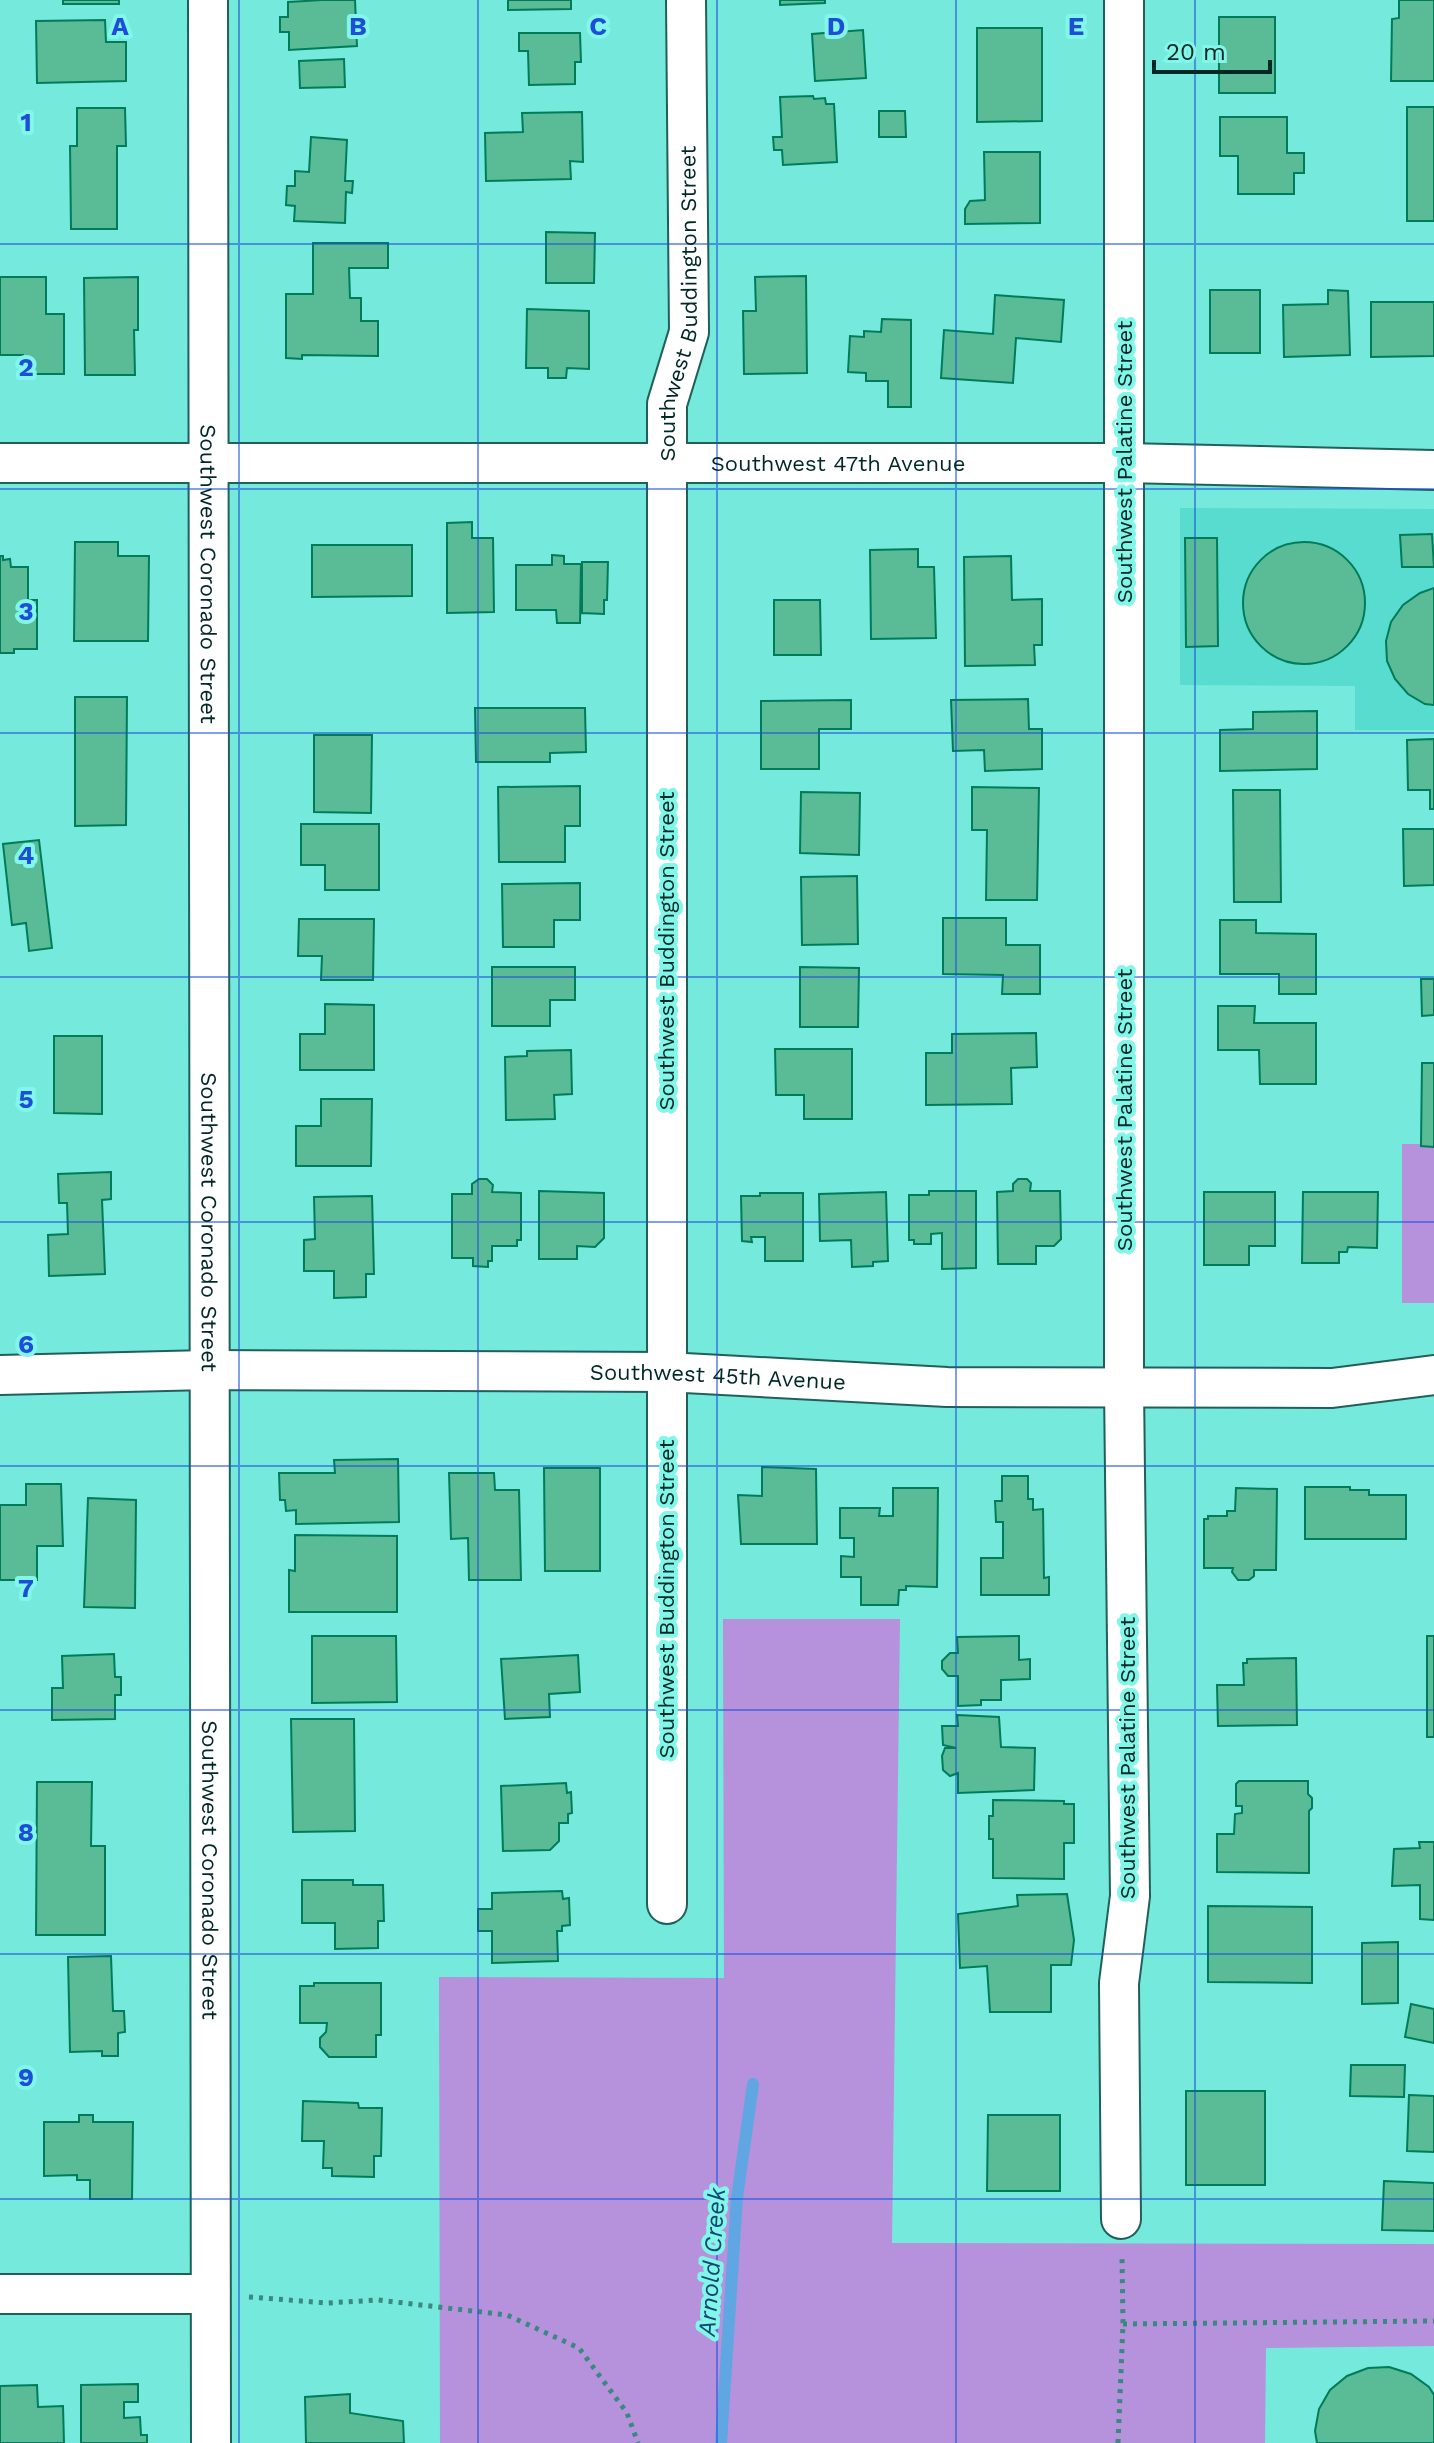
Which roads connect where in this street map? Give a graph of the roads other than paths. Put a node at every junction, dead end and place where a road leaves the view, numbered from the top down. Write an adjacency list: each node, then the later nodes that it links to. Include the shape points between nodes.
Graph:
1 (208, 0): 5 (street, Southwest Coronado Street)
2 (686, 0): 6 (street, Southwest Buddington Street, via 689,332 667,404)
3 (1124, 0): 7 (street, Southwest Palatine Street)
4 (0, 463): 5 (street, Southwest 47th Avenue)
5 (209, 463): 6 (street, Southwest 47th Avenue); 9 (street, Southwest Coronado Street)
6 (667, 463): 7 (street, Southwest 47th Avenue); 10 (street, Southwest Buddington Street)
7 (1124, 463): 8 (street, Southwest 47th Avenue); 13 (street, Southwest Palatine Street)
8 (1434, 470)
9 (208, 1370): 10 (street, Southwest 45th Avenue); 11 (street, Southwest 45th Avenue); 17 (street, Southwest Coronado Street)
10 (666, 1372): 13 (street, Southwest 45th Avenue, via 947,1387); 14 (street, Southwest Buddington Street)
11 (0, 1375)
12 (1434, 1375): 13 (street, Southwest 45th Avenue, via 1332,1388)
13 (1124, 1388): 15 (street, Southwest Palatine Street, via 1130,1896 1119,1983)
14 (667, 1904)
15 (1121, 2219)
16 (0, 2294): 17 (street)
17 (210, 2294): 18 (street, Southwest Coronado Street)
18 (211, 2443)

